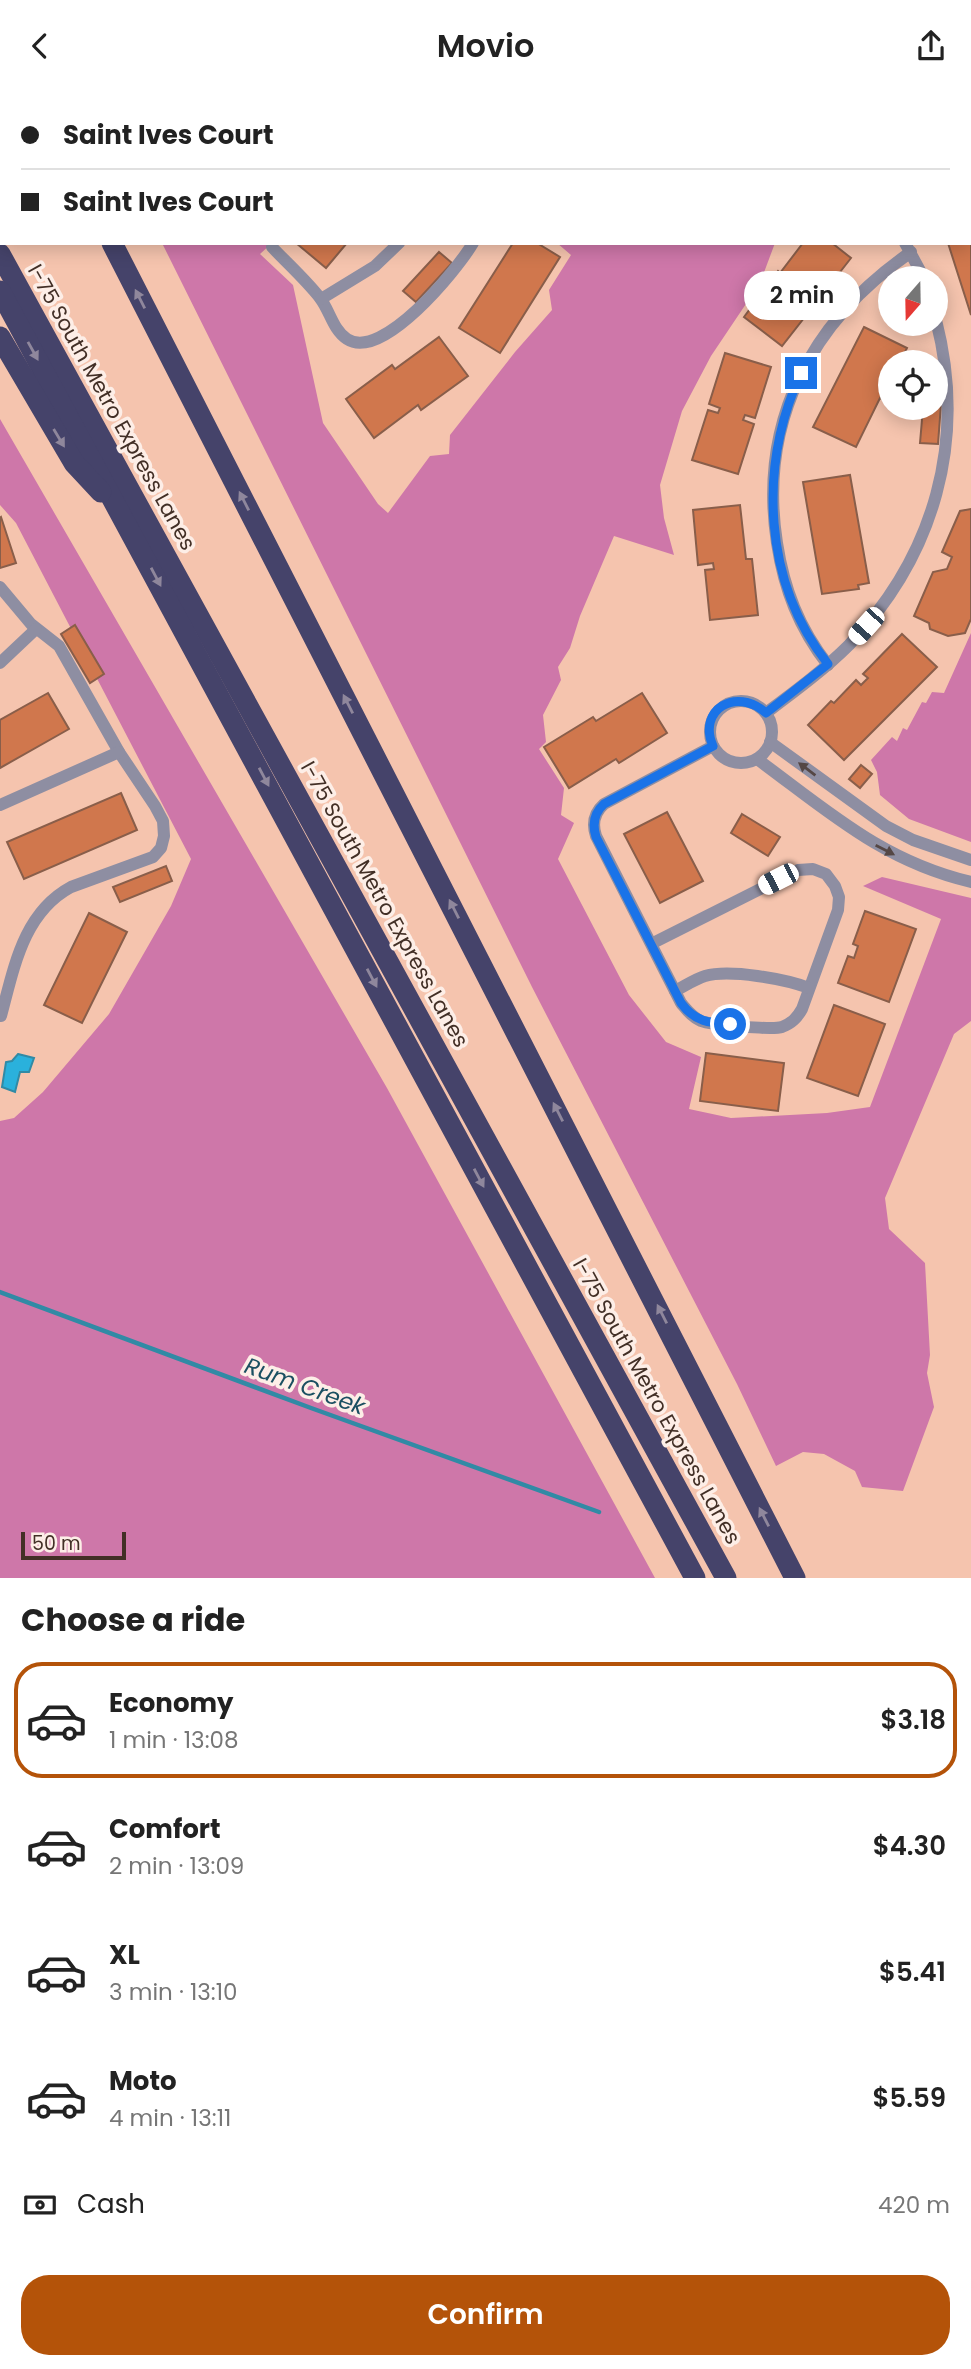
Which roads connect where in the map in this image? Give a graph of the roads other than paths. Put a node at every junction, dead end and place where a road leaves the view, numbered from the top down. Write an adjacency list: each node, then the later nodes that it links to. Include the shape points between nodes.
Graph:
1 (113, 245): 35 (highway, one-way to 1)
2 (397, 245): 9 (street, via 374,266)
3 (472, 245): 9 (street, via 430,298 369,341 353,342 342,334)
4 (272, 247): 9 (street)
5 (908, 248): 7 (street); 16 (street, via 824,335 794,387 777,453 772,498 782,568 794,611)
6 (0, 254): 34 (highway, I-75 South Metro Express Lanes)
7 (918, 266)
8 (0, 291): 12 (highway, one-way to 12)
9 (321, 299)
10 (939, 336): 16 (street, via 948,375 948,407 943,465 931,514 892,591 866,626)
11 (0, 337): 12 (highway, one-way to 12, via 74,463)
12 (123, 517): 33 (highway, one-way to 33)
13 (0, 587): 14 (street)
14 (36, 629): 15 (street); 20 (street, via 59,646)
15 (0, 663)
16 (828, 664): 17 (street)
17 (766, 713): 18 (street, via 772,726); 19 (street, via 745,700 723,705 710,724)
18 (770, 742): 21 (street); 22 (street, one-way to 18)
19 (713, 746): 21 (street, via 733,762); 29 (street, via 604,804 595,817 596,837)
20 (119, 752): 23 (street); 32 (street, via 160,814 164,828 161,848 153,857 71,887 51,900 24,941)
21 (757, 758): 24 (street)
22 (844, 796): 24 (street); 25 (street, via 898,833)
23 (0, 805)
24 (828, 813): 27 (street, one-way to 27, via 870,842)
25 (951, 853): 26 (street); 27 (street)
26 (971, 860)
27 (944, 875): 28 (street)
28 (971, 882)
29 (651, 944): 30 (street, via 791,872 813,869 831,879 839,904); 31 (street)
30 (809, 988): 31 (street, via 781,979 714,974); 31 (street, via 796,1019 776,1028 702,1021 689,1013)
31 (675, 991)
32 (1, 1016)
33 (695, 1578)
34 (726, 1578)
35 (795, 1578)

